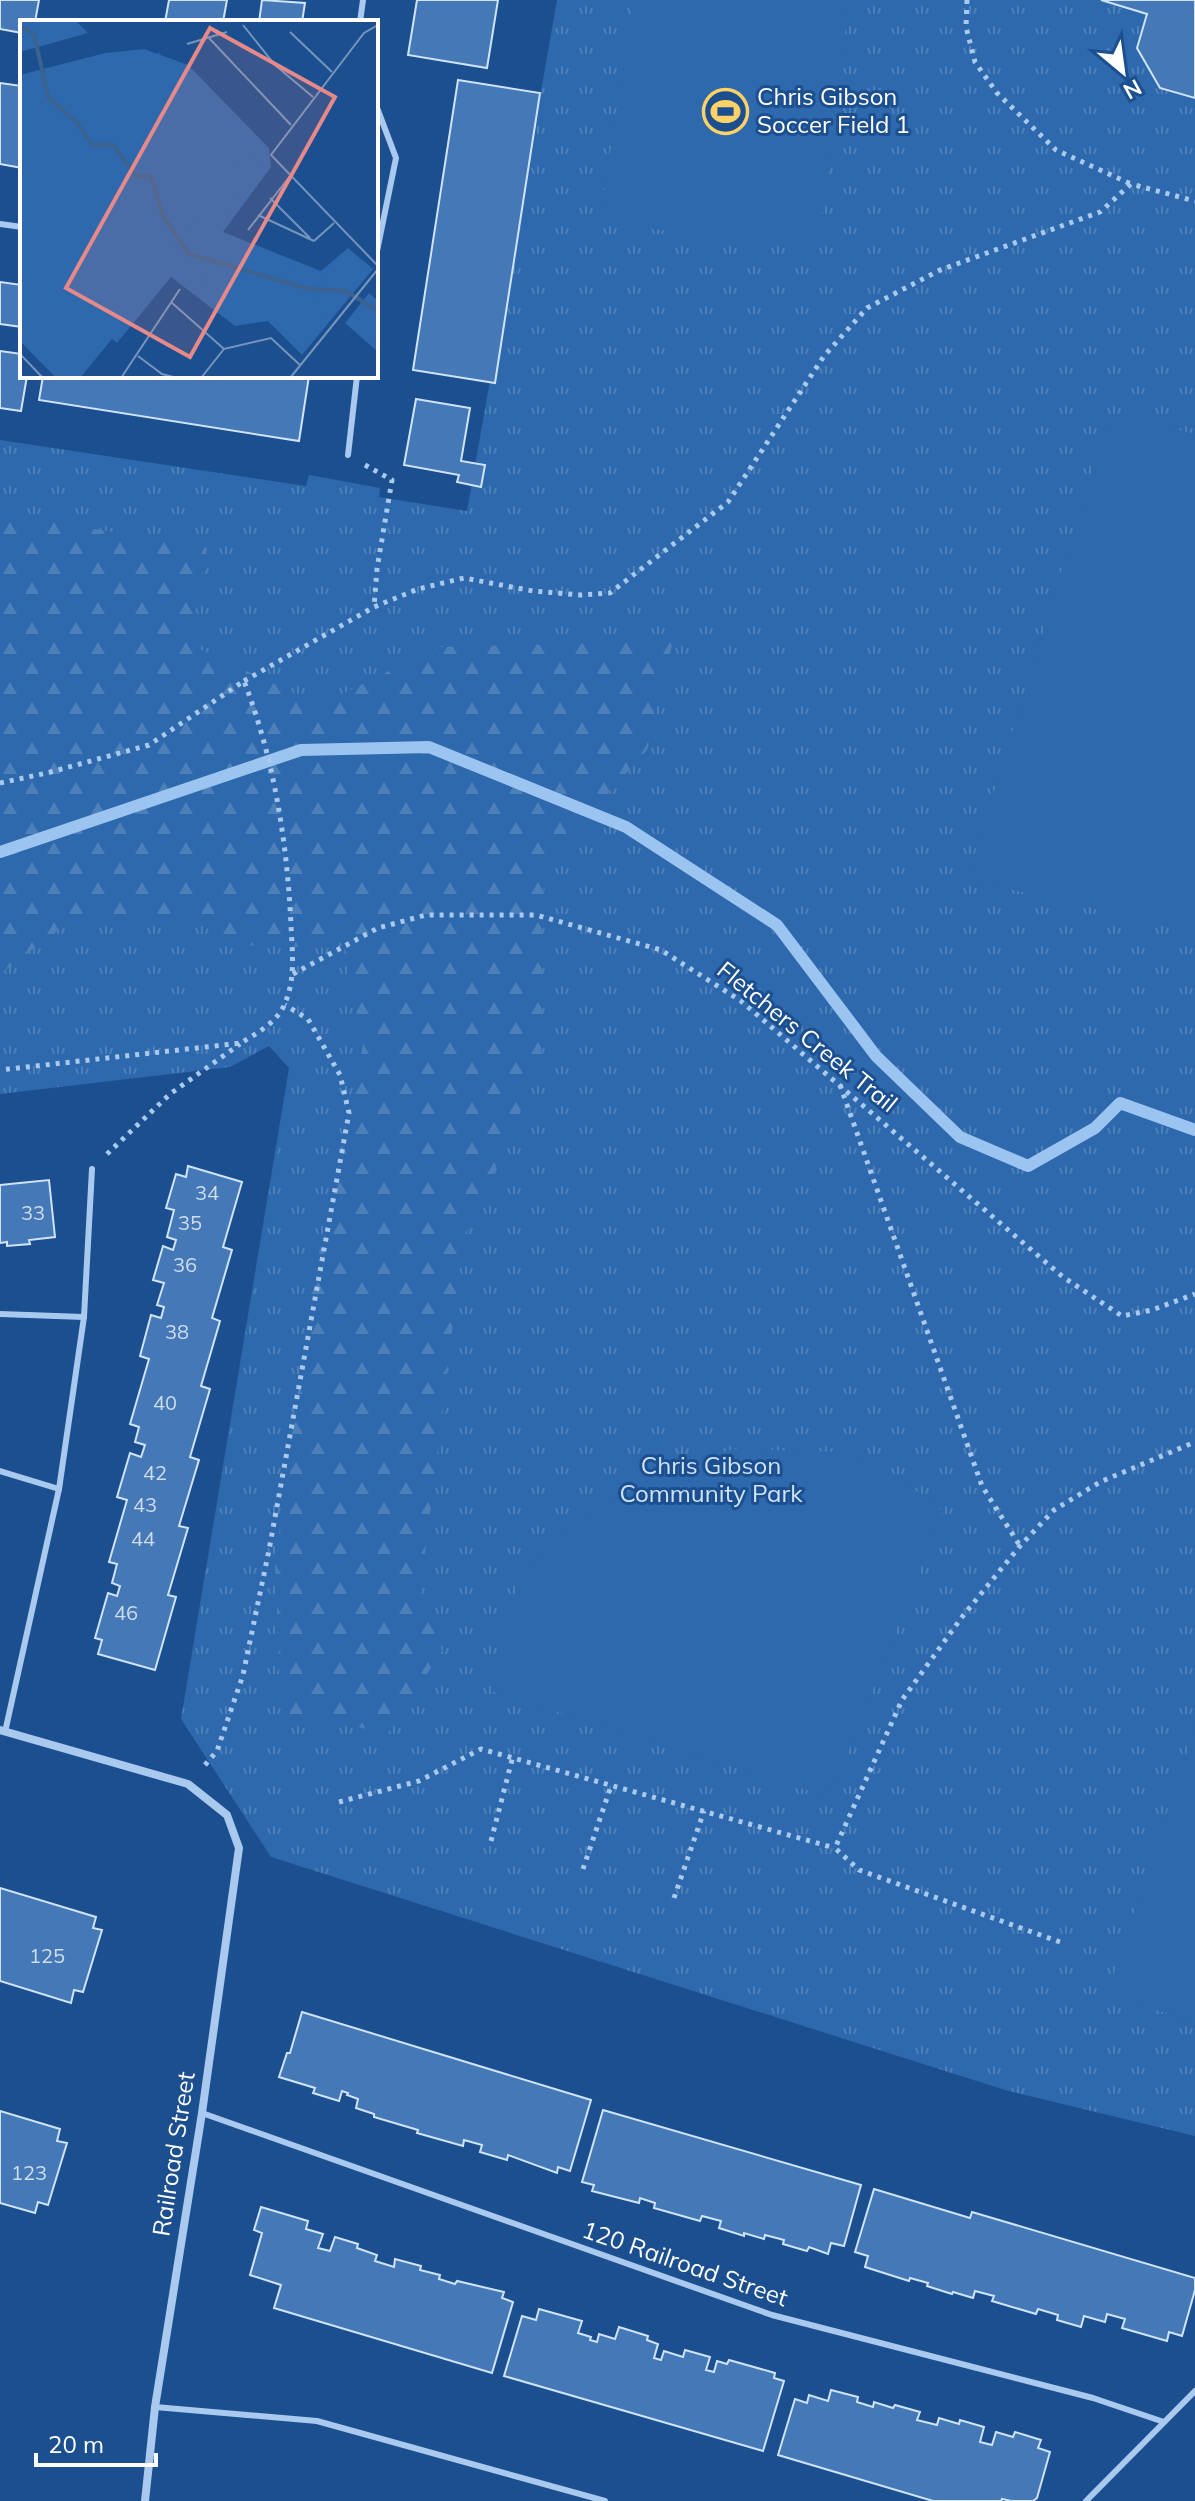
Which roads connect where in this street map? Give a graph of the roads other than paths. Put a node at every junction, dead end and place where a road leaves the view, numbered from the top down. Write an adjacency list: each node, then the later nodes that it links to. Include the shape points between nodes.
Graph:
1 (363, 0): 2 (lane)
2 (360, 20)
3 (378, 110): 6 (lane, via 396,158)
4 (0, 224): 5 (lane)
5 (20, 227)
6 (378, 246)
7 (357, 378): 8 (lane)
8 (348, 455)
9 (92, 1169): 11 (lane)
10 (0, 1314): 11 (lane)
11 (84, 1317): 13 (lane)
12 (0, 1471): 13 (lane)
13 (59, 1489): 14 (lane)
14 (3, 1731): 15 (street, Railroad Street, via 188,1784 227,1815 239,1848)
15 (202, 2113): 17 (street, Railroad Street); 18 (lane, 120 Railroad Street, via 772,2315 1093,2398)
16 (1195, 2391): 18 (lane)
17 (155, 2407): 19 (street, Railroad Street); 20 (lane, via 317,2421)
18 (1164, 2422): 21 (lane)
19 (145, 2501)
20 (605, 2501)
21 (1086, 2501)

